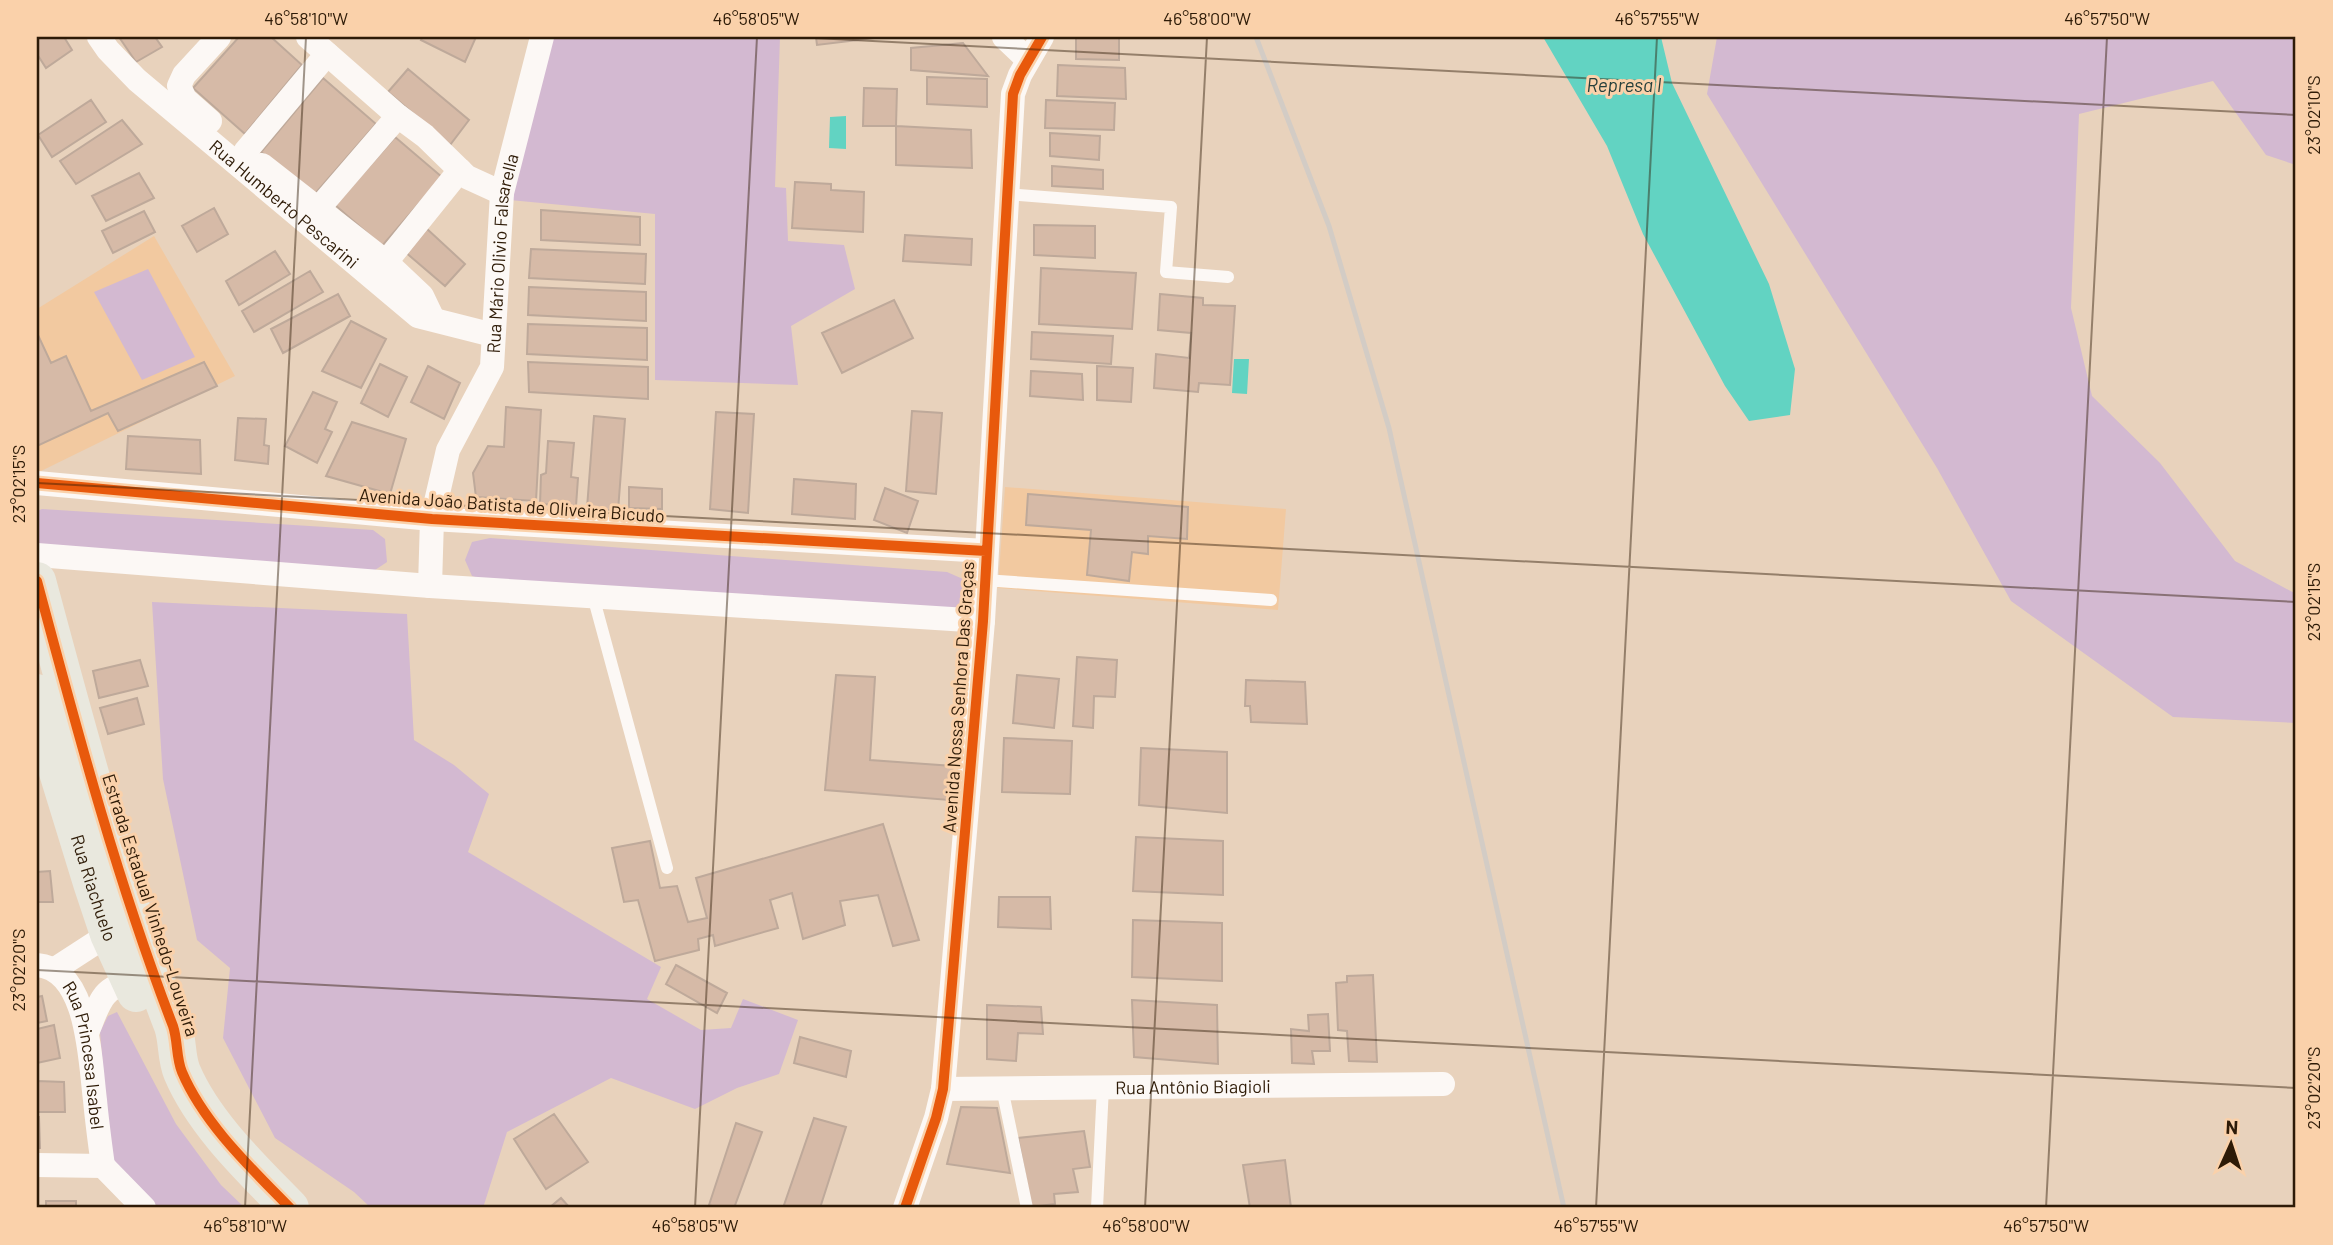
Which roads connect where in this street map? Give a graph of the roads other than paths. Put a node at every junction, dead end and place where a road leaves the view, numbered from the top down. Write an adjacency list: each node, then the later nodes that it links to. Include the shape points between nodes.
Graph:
1 (99, 37): 17 (street, Rua Humberto Pescarini, via 136,80 373,280 418,316)
2 (219, 37): 10 (street, via 179,86 185,99)
3 (308, 37): 7 (street)
4 (542, 37): 12 (street, Rua Mário Olivio Falsarella)
5 (1004, 37): 8 (street)
6 (1042, 37): 8 (street, Avenida Nossa Senhora Das Graças)
7 (327, 54): 9 (street); 10 (street)
8 (1028, 60): 13 (street, Avenida Nossa Senhora Das Graças, via 1013,94)
9 (398, 116): 11 (street); 14 (street)
10 (245, 152): 14 (street)
11 (460, 170): 12 (street); 15 (street)
12 (502, 193): 18 (street, Rua Mário Olivio Falsarella)
13 (1007, 194): 16 (lane, via 1171,207 1166,272); 21 (street, Avenida Nossa Senhora Das Graças)
14 (317, 209): 15 (street)
15 (386, 262): 17 (street, via 422,296)
16 (1228, 277)
17 (433, 319): 18 (street, Rua Humberto Pescarini)
18 (493, 335): 20 (street, Rua Mário Olivio Falsarella, via 492,367 448,450)
19 (37, 483): 20 (street, Avenida João Batista de Oliveira Bicudo)
20 (432, 519): 21 (street, Avenida João Batista de Oliveira Bicudo); 25 (street, Rua Mário Olivio Falsarella)
21 (986, 551): 23 (street, Avenida Nossa Senhora Das Graças)
22 (37, 555): 25 (street)
23 (984, 580): 27 (lane); 28 (street, Avenida Nossa Senhora Das Graças)
24 (37, 581): 36 (main road, Estrada Estadual Vinhedo-Louveira, via 133,916 178,1043)
25 (430, 586): 26 (street)
26 (593, 596): 28 (street); 31 (lane)
27 (1271, 600)
28 (983, 621): 40 (street, Avenida Nossa Senhora Das Graças)
29 (37, 693): 30 (main road, Rua Riachuelo)
30 (45, 756): 32 (main road, Rua Riachuelo)
31 (667, 867)
32 (109, 934): 33 (street); 34 (main road, Rua Riachuelo)
33 (46, 967): 35 (street, Rua Princesa Isabel, via 66,981 76,997)
34 (132, 984): 35 (street, via 112,987 105,994); 36 (main road, Rua Riachuelo)
35 (87, 1033): 42 (street, Rua Princesa Isabel)
36 (181, 1070): 44 (main road, Estrada Estadual Vinhedo-Louveira, via 236,1152)
37 (1443, 1084): 38 (street, Rua Antônio Biagioli)
38 (1103, 1087): 39 (street, Rua Antônio Biagioli); 47 (lane)
39 (1002, 1088): 40 (street, Rua Antônio Biagioli); 46 (lane)
40 (943, 1089): 45 (street, Avenida Nossa Senhora Das Graças)
41 (37, 1164): 42 (street)
42 (103, 1166): 43 (street)
43 (145, 1208)
44 (290, 1208)
45 (905, 1208)
46 (1027, 1208)
47 (1097, 1208)

